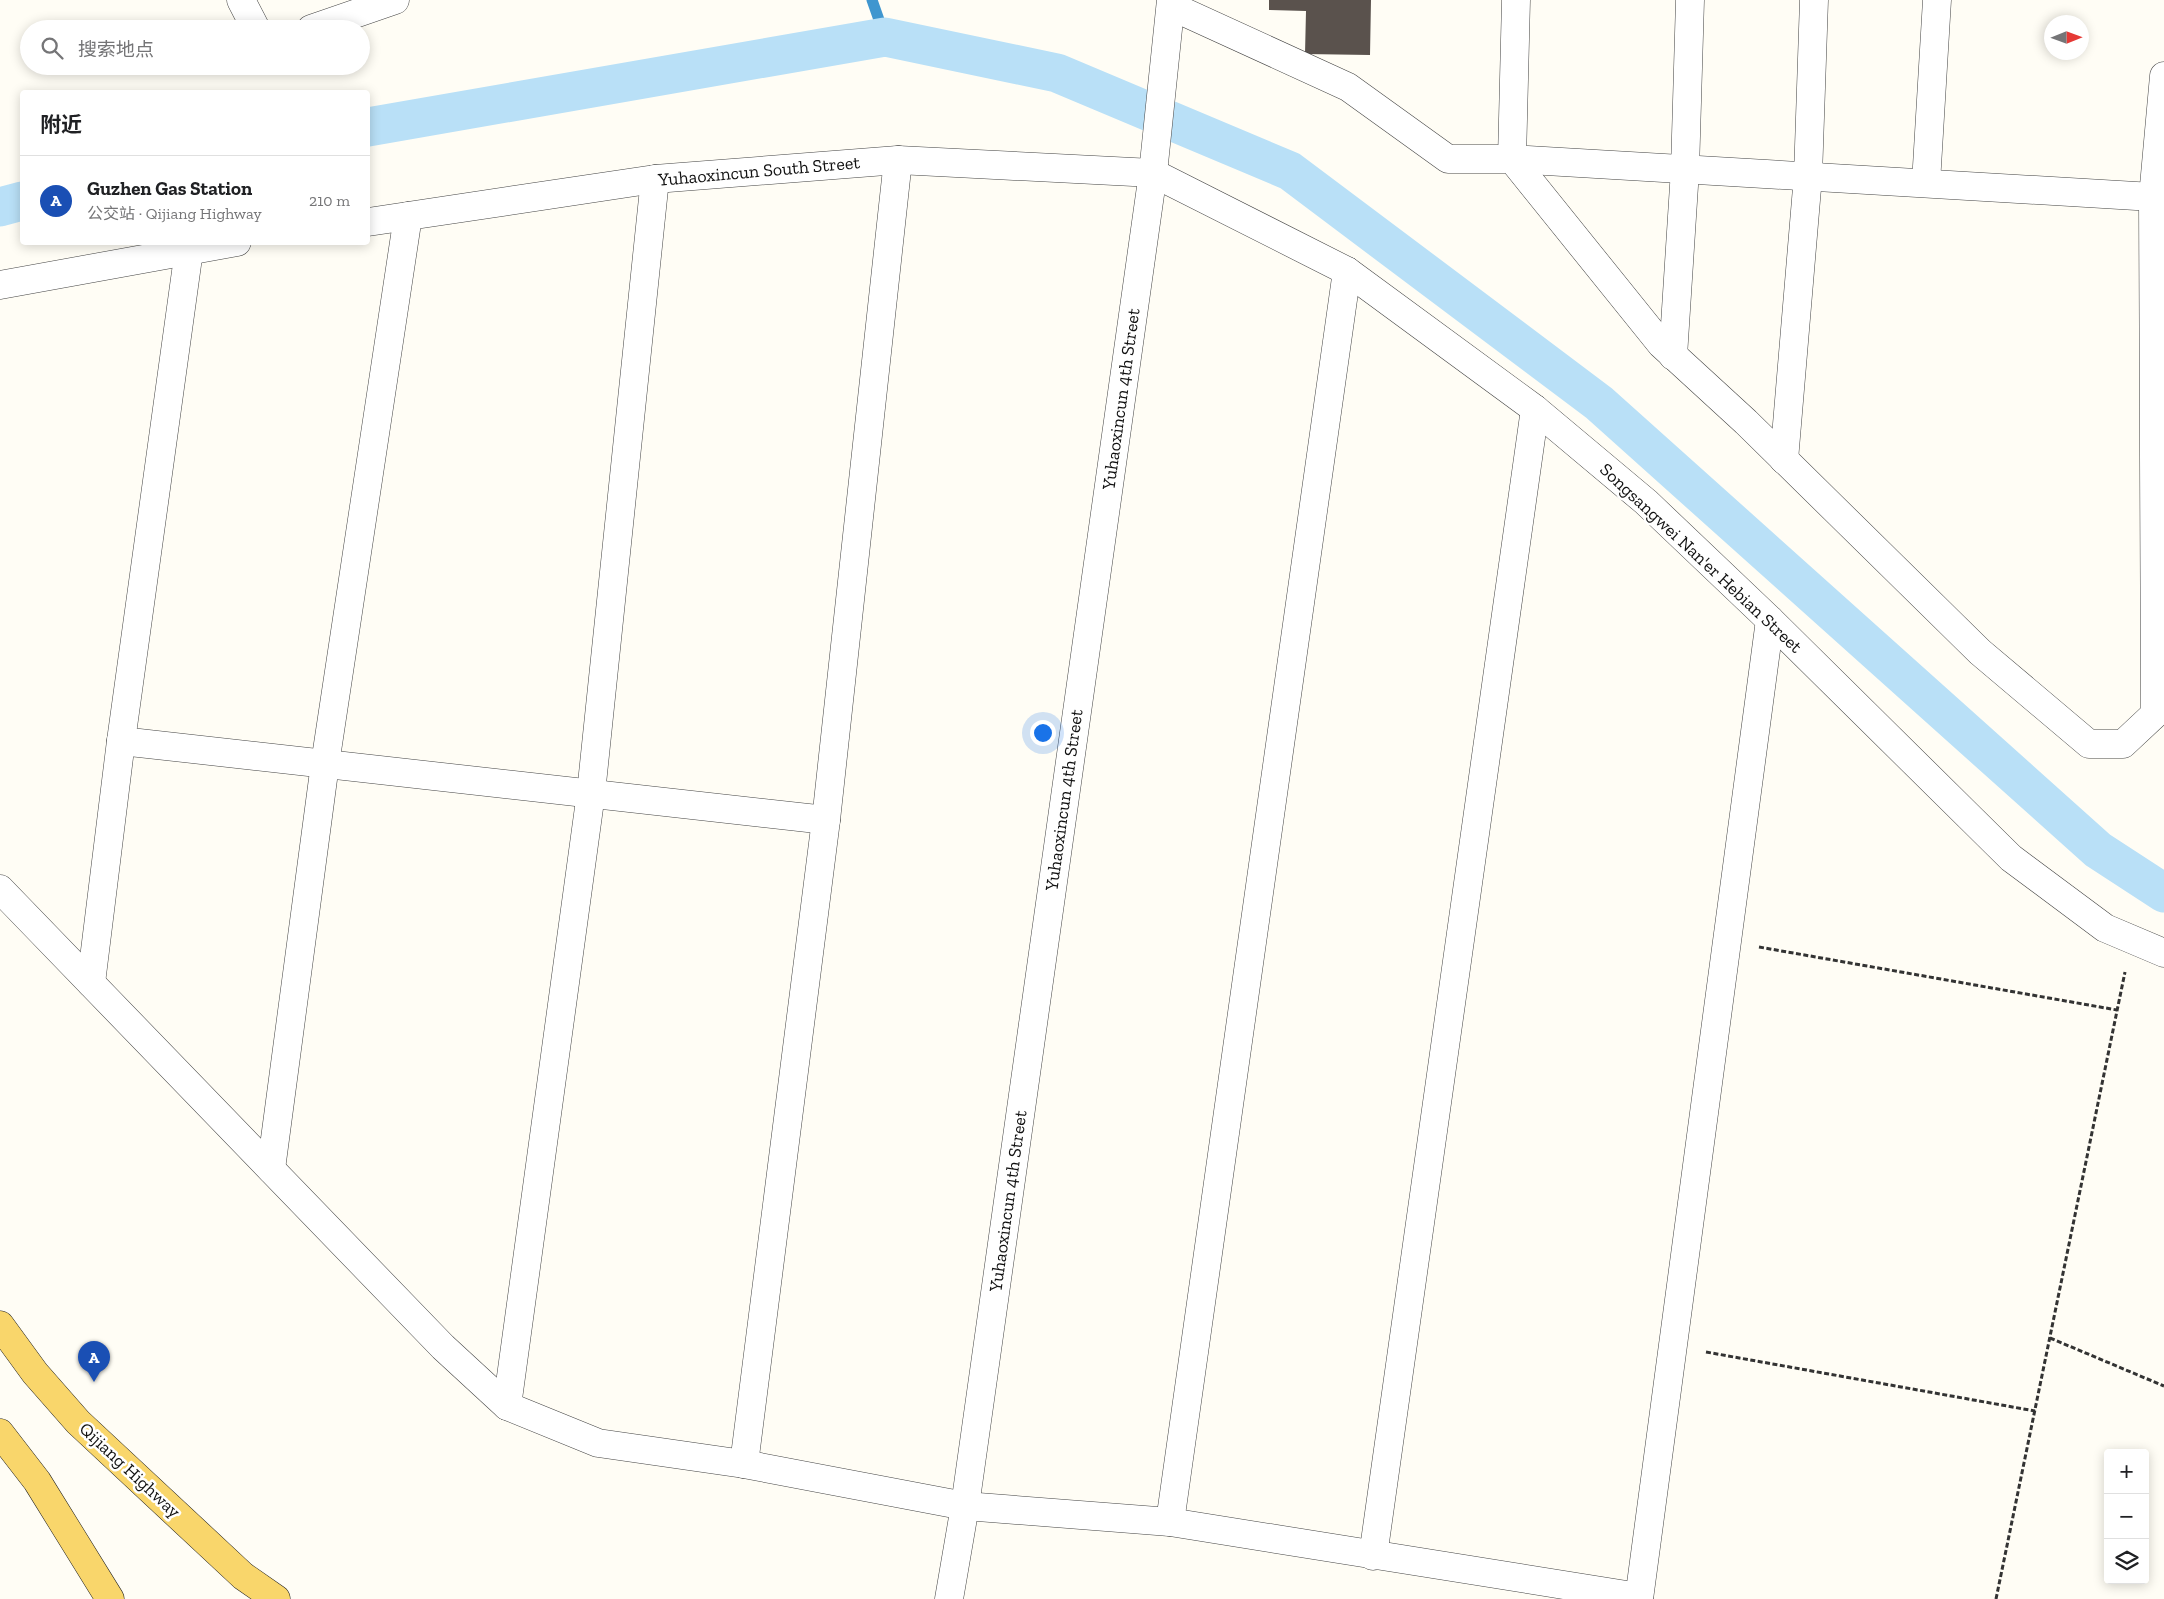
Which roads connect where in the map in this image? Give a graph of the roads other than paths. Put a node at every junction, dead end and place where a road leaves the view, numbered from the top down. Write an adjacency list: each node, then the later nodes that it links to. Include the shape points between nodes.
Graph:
1 (241, 0): 8 (street)
2 (395, 0): 9 (street)
3 (1516, 0): 11 (street)
4 (1690, 0): 13 (street)
5 (1814, 0): 15 (street)
6 (1936, 0): 17 (street)
7 (1171, 3): 11 (street, via 1348,87 1448,159); 14 (street, Yuhaoxincun 4th Street)
8 (251, 20)
9 (337, 20)
10 (2164, 76): 18 (street)
11 (1512, 159): 13 (street); 25 (street)
12 (898, 160): 14 (street, Yuhaoxincun South Street); 16 (street, Yuhaoxincun South Street); 32 (street)
13 (1685, 170): 15 (street); 25 (street)
14 (1153, 173): 23 (street, Songsangwei Nan'er Hebian Street); 41 (street, Yuhaoxincun 4th Street)
15 (1808, 176): 17 (street); 27 (street)
16 (655, 179): 19 (street, Yuhaoxincun South Street); 31 (street)
17 (1926, 184): 18 (street)
18 (2153, 197): 27 (street, via 2156,714 2122,744 2089,744 1980,652)
19 (408, 216): 20 (street, Yuhaoxincun South Street); 30 (street)
20 (370, 222)
21 (219, 245): 22 (street)
22 (189, 250): 24 (street); 29 (street)
23 (1347, 272): 26 (street, Songsangwei Nan'er Hebian Street); 42 (street)
24 (0, 285)
25 (1673, 356): 27 (street)
26 (1535, 409): 28 (street, Songsangwei Nan'er Hebian Street, via 1646,502); 43 (street)
27 (1784, 460)
28 (1770, 620): 34 (street, Songsangwei Nan'er Hebian Street, via 2011,858 2105,928); 44 (street)
29 (121, 741): 30 (street); 35 (street)
30 (325, 764): 31 (street); 36 (street)
31 (591, 793): 32 (street); 38 (street)
32 (826, 820): 40 (street)
33 (0, 890): 35 (street)
34 (2164, 953)
35 (91, 983): 36 (street)
36 (271, 1169): 38 (street, via 443,1347)
37 (0, 1325): 46 (main road, Qijiang Highway, via 35,1374 78,1422 243,1576)
38 (507, 1406): 40 (street, via 598,1443)
39 (0, 1433): 45 (main road, via 37,1481)
40 (744, 1464): 41 (street)
41 (965, 1506): 42 (street); 47 (street, Yuhaoxincun 4th Street)
42 (1170, 1522): 43 (street)
43 (1374, 1556): 44 (street)
44 (1639, 1598)
45 (110, 1599)
46 (276, 1599)
47 (949, 1599)

